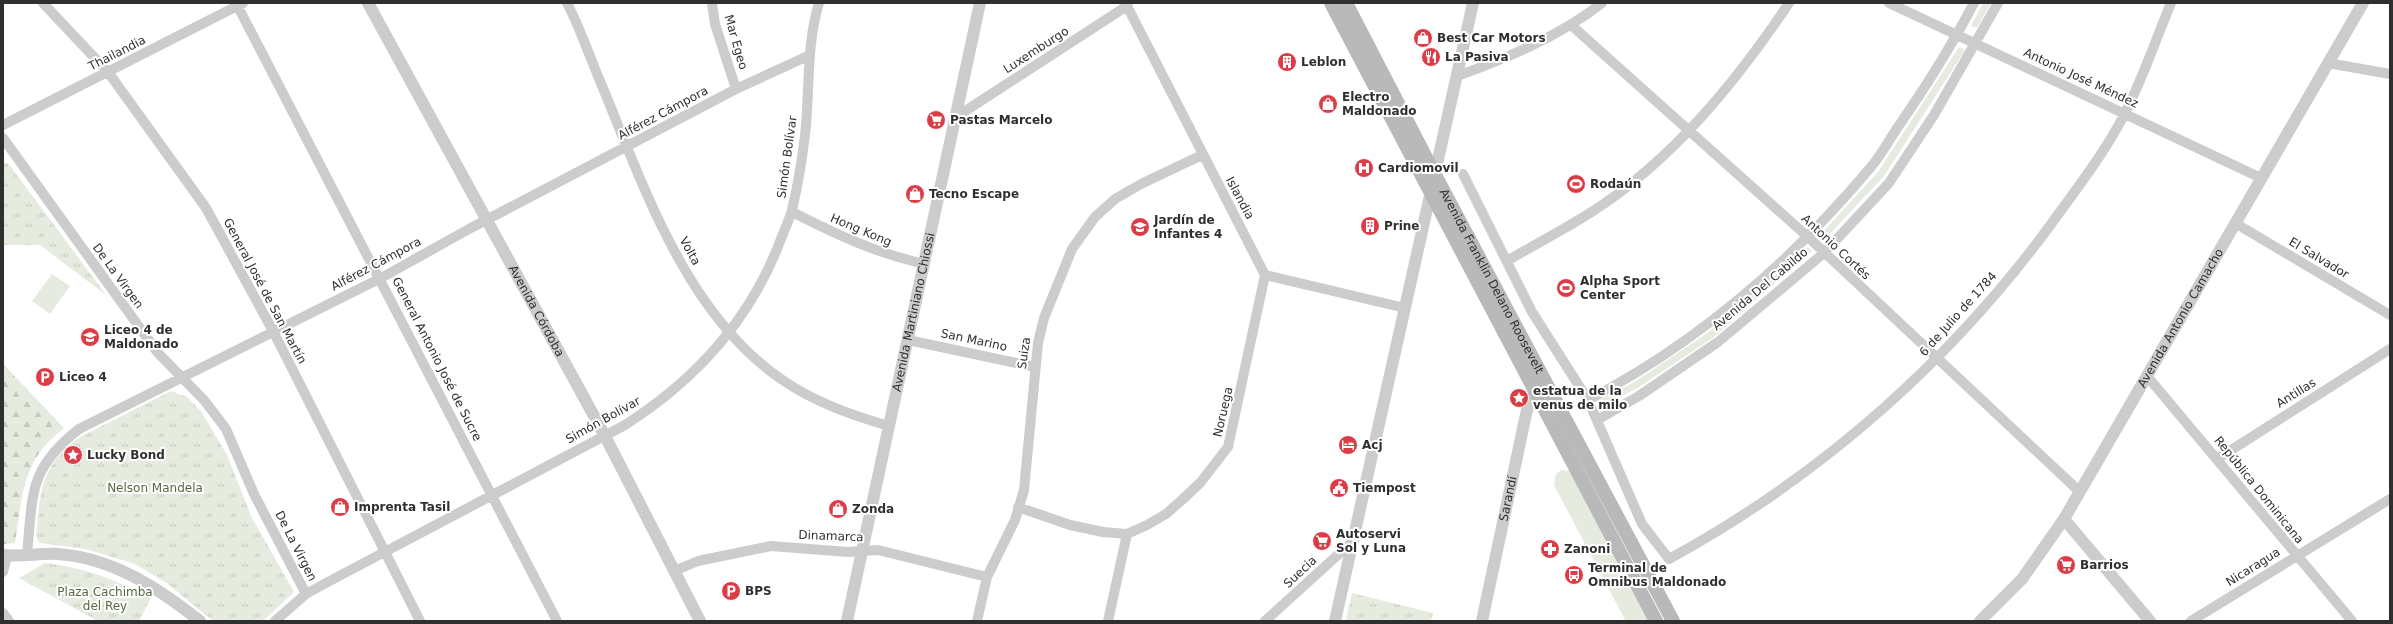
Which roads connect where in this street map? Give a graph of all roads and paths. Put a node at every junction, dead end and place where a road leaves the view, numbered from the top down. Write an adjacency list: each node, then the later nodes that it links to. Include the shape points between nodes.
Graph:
1 (43, 3): 24 (street, General José de San Martín)
2 (368, 3): 40 (street, Avenida Córdoba)
3 (567, 3): 33 (street, Volta)
4 (712, 3): 27 (street, Mar Egeo, via 715,24)
5 (819, 3): 22 (street, Simón Bolívar)
6 (980, 3): 29 (street, Avenida Martiniano Chiossi)
7 (1331, 3): 38 (main road, Avenida Franklin Delano Roosevelt)
8 (1346, 3): 36 (main road, Avenida Franklin Delano Roosevelt)
9 (1473, 3): 26 (street)
10 (1602, 3): 19 (street)
11 (1789, 3): 31 (street, via 1763,42)
12 (1889, 3): 20 (street, Antonio José Méndez)
13 (1974, 3): 20 (street, Avenida Del Cabildo)
14 (1998, 3): 21 (street, Avenida Del Cabildo)
15 (2171, 3): 28 (street, 6 de Julio de 1784)
16 (2363, 3): 23 (street, Avenida Antonio Camacho)
17 (239, 4): 24 (street, Thailandia); 47 (street, General Antonio José de Sucre)
18 (1127, 4): 29 (street, Luxemburgo); 34 (street, Islandia)
19 (1571, 25): 26 (street, via 1486,66); 31 (street, Antonio Cortés)
20 (1958, 34): 21 (street, Antonio José Méndez); 42 (street, Avenida Del Cabildo, via 1872,166)
21 (1976, 43): 28 (street, Antonio José Méndez); 43 (street, Avenida Del Cabildo, via 1934,115 1889,183)
22 (810, 55): 27 (street, Alférez Cámpora); 39 (street, Simón Bolívar, via 804,140)
23 (2328, 63): 25 (street); 37 (street, Avenida Antonio Camacho)
24 (108, 72): 30 (street, Thailandia); 50 (street, General José de San Martín, via 206,208)
25 (2390, 74)
26 (1457, 76): 36 (street)
27 (736, 89): 33 (street, Alférez Cámpora)
28 (2125, 114): 37 (street, Antonio José Méndez); 54 (street, 6 de Julio de 1784, via 2090,170 2033,251)
29 (956, 117): 45 (street, Avenida Martiniano Chiossi)
30 (3, 125)
31 (1688, 130): 42 (street, Antonio Cortés); 44 (street, via 1648,169 1591,212)
32 (3, 138): 57 (street, De La Virgen, via 158,353)
33 (628, 147): 40 (street, Alférez Cámpora); 51 (street, Volta, via 680,262)
34 (1202, 155): 46 (street, Islandia); 55 (street, Suiza, via 1115,199 1095,217 1072,249 1057,283 1044,318)
35 (1463, 174): 44 (street, Avenida Franklin Delano Roosevelt)
36 (1435, 175): 38 (street); 58 (main road, Avenida Franklin Delano Roosevelt)
37 (2262, 178): 41 (street, Avenida Antonio Camacho)
38 (1430, 194): 48 (street); 58 (main road, Avenida Franklin Delano Roosevelt)
39 (792, 212): 45 (street, Hong Kong, via 847,240 890,256); 51 (street, Simón Bolívar, via 773,260)
40 (487, 220): 47 (street, Alférez Cámpora); 62 (street, Avenida Córdoba)
41 (2235, 223): 49 (street, El Salvador); 56 (street, Avenida Antonio Camacho)
42 (1808, 237): 43 (street, Antonio Cortés); 59 (street, Avenida Del Cabildo, via 1707,326 1629,378)
43 (1824, 253): 54 (street, Antonio Cortés); 60 (street, Avenida Del Cabildo, via 1718,342 1640,396)
44 (1506, 261): 59 (street, Avenida Franklin Delano Roosevelt, via 1532,312)
45 (924, 264): 52 (street, Avenida Martiniano Chiossi)
46 (1265, 274): 48 (street); 71 (street, Noruega, via 1228,447 1200,483 1172,509)
47 (381, 278): 50 (street, Alférez Cámpora); 67 (street, General Antonio José de Sucre)
48 (1405, 308): 72 (street)
49 (2390, 315)
50 (273, 331): 57 (street, Alférez Cámpora); 74 (street, General José de San Martín)
51 (730, 332): 61 (street, Volta, via 754,359 782,380 821,402); 62 (street, Simón Bolívar, via 704,363 668,395 631,422)
52 (908, 340): 55 (street, San Marino); 61 (street, Avenida Martiniano Chiossi)
53 (2390, 349): 65 (street, Antillas)
54 (1937, 359): 66 (street, Antonio Cortés); 78 (street, 6 de Julio de 1784, via 1864,428 1720,531)
55 (1035, 366): 69 (street, Suiza, via 1024,490)
56 (2147, 376): 65 (street, República Dominicana); 66 (street, Avenida Antonio Camacho)
57 (182, 377): 75 (street, Alférez Cámpora, via 79,429 50,455 35,487 30,512); 82 (street, De La Virgen, via 226,429 254,494)
58 (1541, 387): 63 (main road, Avenida Franklin Delano Roosevelt); 64 (main road, Avenida Franklin Delano Roosevelt); 96 (street, Sarandí, via 1528,405)
59 (1588, 400): 60 (street, Avenida Franklin Delano Roosevelt)
60 (1597, 420): 78 (street, Avenida Franklin Delano Roosevelt, via 1642,524)
61 (889, 426): 73 (street, Avenida Martiniano Chiossi)
62 (605, 436): 67 (street, Simón Bolívar); 79 (street, Avenida Córdoba)
63 (1562, 438): 64 (street, via 1564,436); 97 (main road, Avenida Franklin Delano Roosevelt)
64 (1577, 443): 84 (main road, Avenida Franklin Delano Roosevelt)
65 (2217, 459): 77 (street, República Dominicana)
66 (2080, 492): 70 (street, Avenida Antonio Camacho)
67 (493, 496): 74 (street, Simón Bolívar); 89 (street, General Antonio José de Sucre)
68 (2390, 499): 77 (street, Nicaragua)
69 (1018, 507): 71 (street, Noruega, via 1070,525); 81 (street, Suiza, via 1015,520)
70 (2064, 519): 98 (street, Avenida Antonio Camacho, via 2022,579); 99 (street)
71 (1128, 534): 93 (street)
72 (1352, 542): 94 (street, Suecia); 95 (street)
73 (862, 551): 79 (street, Dinamarca, via 771,546 698,561); 81 (street, Dinamarca, via 878,550); 91 (street, Avenida Martiniano Chiossi)
74 (384, 553): 82 (street, Simón Bolívar); 88 (street, General José de San Martín)
75 (27, 554): 76 (street); 86 (street, via 60,554 111,566 159,589)
76 (5, 555): 80 (street)
77 (2296, 556): 100 (street, Nicaragua); 101 (street, República Dominicana)
78 (1669, 559)
79 (674, 571): 90 (street, Avenida Córdoba)
80 (3, 572)
81 (987, 577): 92 (street, Suiza)
82 (306, 594): 87 (street, Simón Bolívar)
83 (3, 613): 85 (street)
84 (1673, 618)
85 (9, 621)
86 (200, 621)
87 (275, 621)
88 (420, 621)
89 (557, 621)
90 (700, 621)
91 (848, 621)
92 (977, 621)
93 (1108, 621)
94 (1265, 621)
95 (1335, 621)
96 (1482, 621)
97 (1656, 621)
98 (1980, 621)
99 (2150, 621)
100 (2191, 621)
101 (2352, 621)

